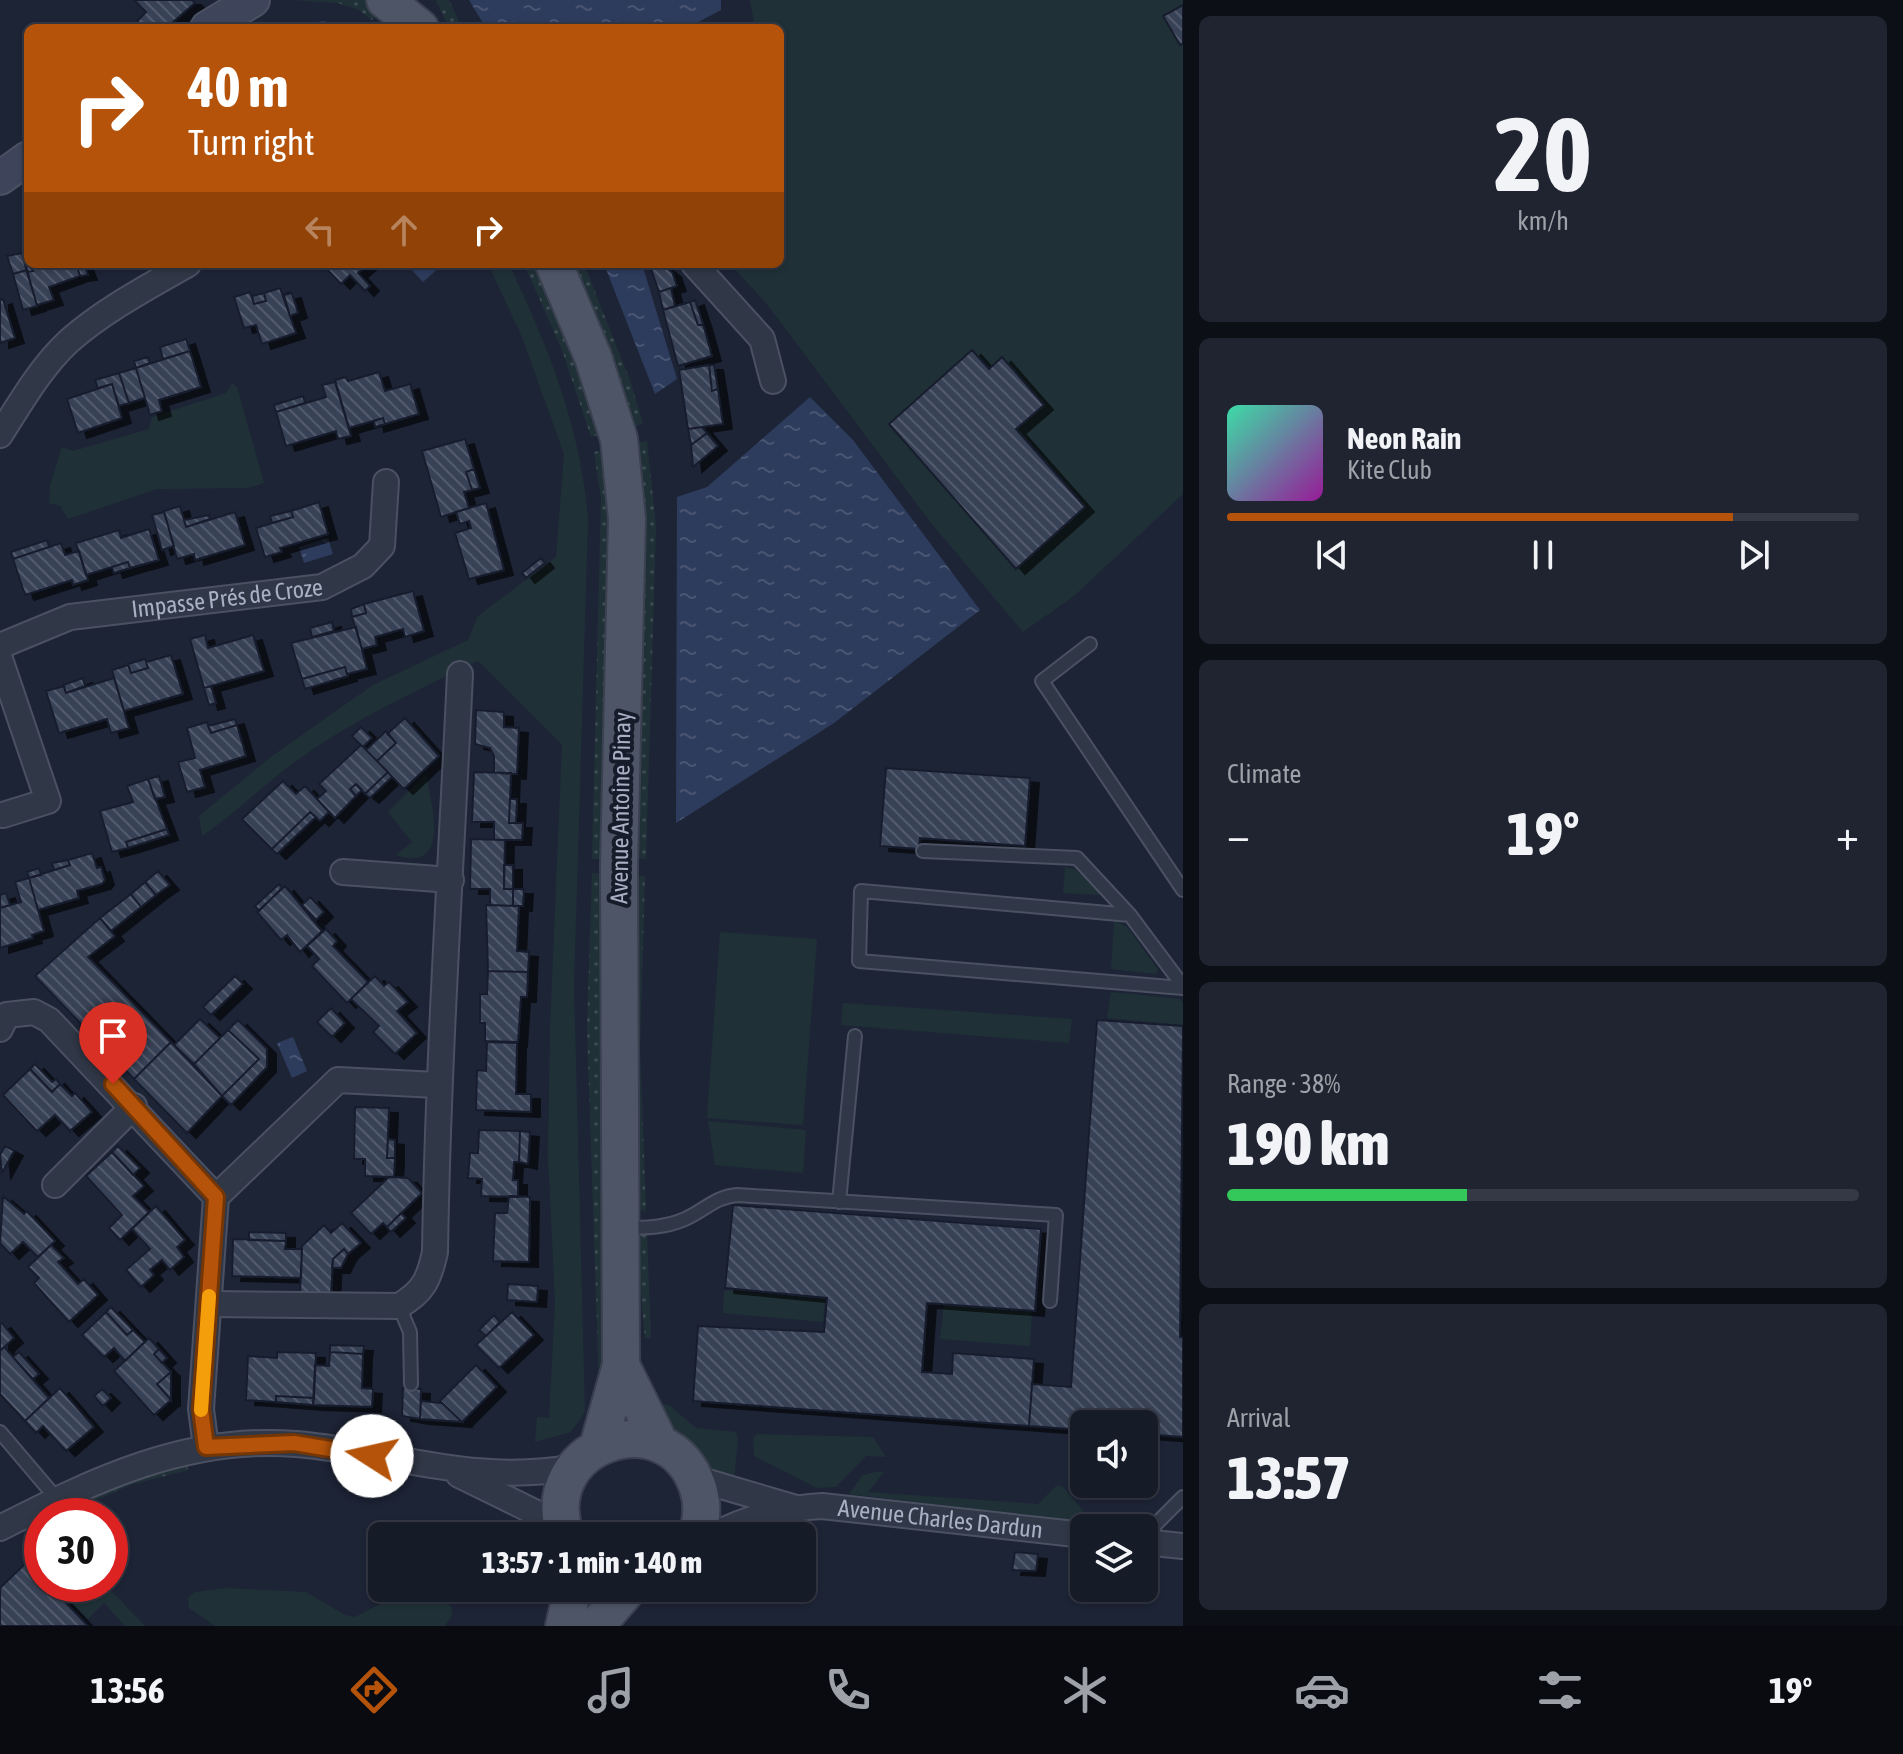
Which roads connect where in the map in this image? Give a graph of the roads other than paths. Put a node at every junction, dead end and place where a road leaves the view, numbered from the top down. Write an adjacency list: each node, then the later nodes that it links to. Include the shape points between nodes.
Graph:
1 (385, 0): 5 (main road)
2 (424, 0): 6 (main road)
3 (246, 2): 4 (main road)
4 (213, 24)
5 (415, 24)
6 (428, 24)
7 (24, 161): 8 (main road)
8 (0, 178)
9 (181, 268): 13 (street, via 70,340 42,370)
10 (556, 268): 33 (main road, Avenue Antoine Pinay, via 593,357 619,439 627,519 619,866)
11 (698, 268): 12 (street, via 762,339)
12 (773, 381)
13 (0, 435)
14 (386, 482): 16 (street, Impasse Prés de Croze, via 382,546 340,580 300,592 70,617)
15 (1090, 644): 23 (lane, via 1042,681)
16 (0, 646)
17 (0, 659): 19 (street, via 48,801)
18 (460, 674): 22 (street)
19 (3, 815)
20 (923, 851): 24 (lane, via 1077,858)
21 (343, 872): 22 (street)
22 (451, 880): 28 (street)
23 (1183, 890)
24 (1130, 915): 25 (lane); 25 (lane, via 861,891 859,961)
25 (1183, 987)
26 (0, 1029): 29 (street, via 7,1015 34,1012 49,1020)
27 (855, 1036): 32 (lane)
28 (437, 1085): 31 (street, via 338,1080); 36 (street, via 435,1252 430,1278 418,1295)
29 (134, 1106): 30 (street); 31 (street)
30 (55, 1185)
31 (216, 1197): 35 (street)
32 (839, 1202): 33 (lane, via 718,1197 670,1224); 34 (lane, via 1056,1215)
33 (620, 1228): 37 (main road, Avenue Antoine Pinay)
34 (1050, 1301)
35 (209, 1304): 36 (street); 41 (street, via 201,1409)
36 (399, 1306): 38 (lane, via 410,1332)
37 (621, 1365): 40 (main road, Avenue Antoine Pinay); 42 (main road, Avenue Antoine Pinay)
38 (411, 1384)
39 (0, 1432): 46 (lane)
40 (660, 1444): 42 (main road, via 617,1440); 44 (main road, Avenue Antoine Pinay)
41 (206, 1447): 43 (street, via 294,1443); 47 (street, via 143,1462)
42 (586, 1457): 43 (street, via 525,1473); 53 (main road, Avenue Antoine Pinay, via 564,1485)
43 (450, 1471): 52 (street)
44 (694, 1478): 48 (street, Avenue Charles Dardun); 54 (main road)
45 (1183, 1497): 50 (lane)
46 (56, 1498)
47 (59, 1498)
48 (796, 1508): 55 (street, Avenue Charles Dardun); 58 (street, Avenue Charles Dardun, via 822,1506)
49 (24, 1516): 57 (street)
50 (1166, 1516): 51 (lane); 56 (lane)
51 (1183, 1517)
52 (547, 1522)
53 (563, 1522)
54 (700, 1522)
55 (743, 1522)
56 (1158, 1524)
57 (0, 1528)
58 (1070, 1533)
59 (1158, 1542): 60 (street)
60 (1183, 1546)
61 (570, 1602): 63 (main road)
62 (617, 1602): 64 (main road)
63 (564, 1626)
64 (596, 1626)

